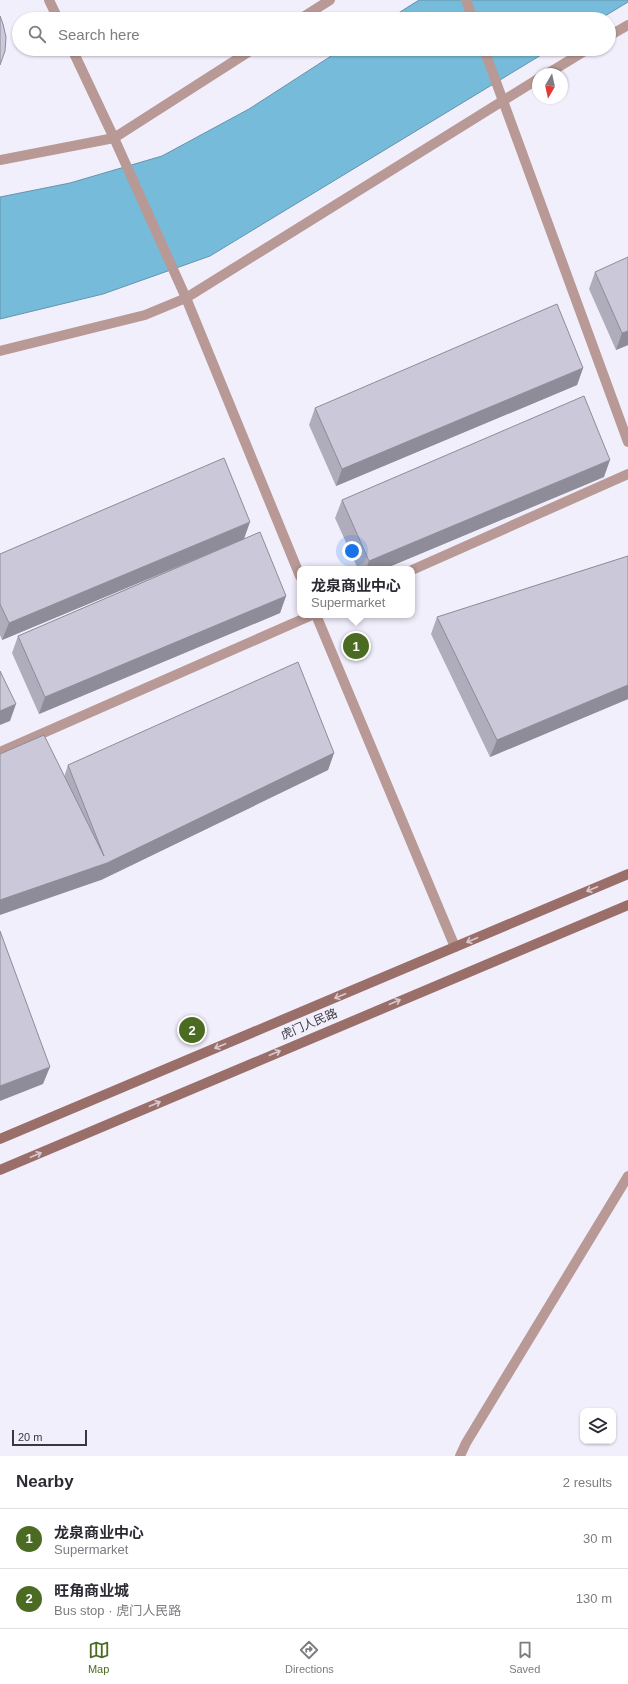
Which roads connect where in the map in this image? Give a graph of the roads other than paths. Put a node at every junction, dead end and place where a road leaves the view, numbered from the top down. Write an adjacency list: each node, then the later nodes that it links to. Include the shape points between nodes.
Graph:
1 (49, 0): 4 (street)
2 (330, 0): 5 (street)
3 (466, 0): 6 (street)
4 (55, 12)
5 (311, 12)
6 (470, 12)
7 (628, 25): 8 (street)
8 (616, 32)
9 (75, 56): 16 (street)
10 (242, 56): 16 (street)
11 (487, 56): 15 (street)
12 (577, 56): 13 (street)
13 (557, 68)
14 (532, 83): 15 (street)
15 (503, 100): 18 (street); 20 (street)
16 (114, 138): 17 (street); 18 (street)
17 (0, 160)
18 (186, 298): 19 (street, via 145,315); 22 (street)
19 (0, 351)
20 (628, 442)
21 (628, 474): 23 (street)
22 (297, 569)
23 (415, 569)
24 (305, 618): 26 (street)
25 (317, 618): 29 (street)
26 (0, 752)
27 (628, 874): 29 (main road, 虎门人民路, one-way to 29)
28 (628, 905): 31 (main road, 虎门人民路, one-way to 28)
29 (455, 947): 30 (main road, 虎门人民路, one-way to 30)
30 (0, 1139)
31 (0, 1170)
32 (628, 1176): 33 (street)
33 (460, 1456)

